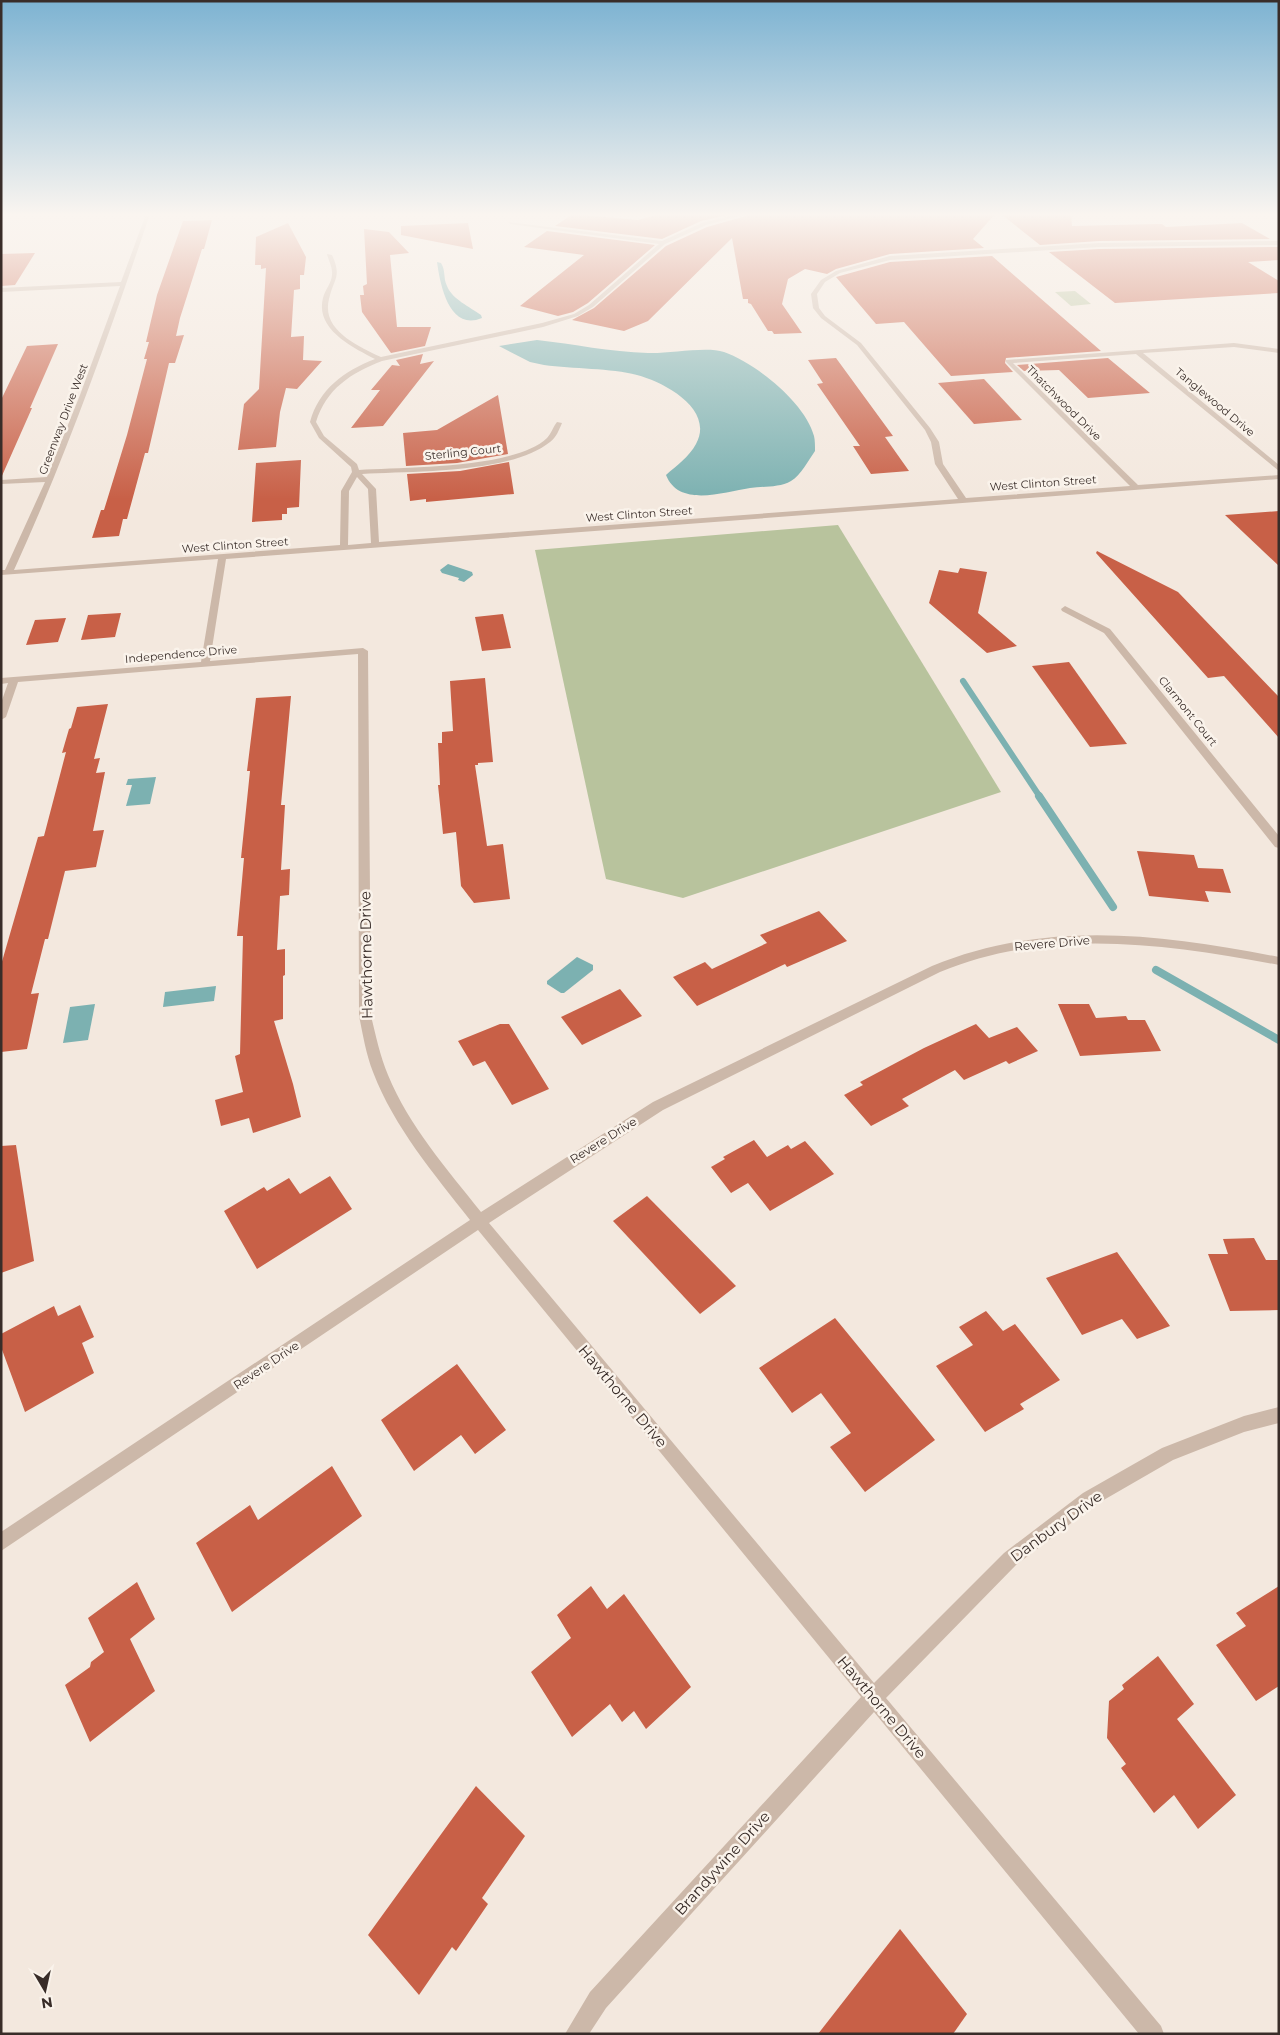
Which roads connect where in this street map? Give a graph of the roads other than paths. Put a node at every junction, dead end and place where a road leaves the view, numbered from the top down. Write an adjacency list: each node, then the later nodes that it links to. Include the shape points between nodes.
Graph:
1 (114, 309): 12 (street, Greenway Drive West)
2 (325, 309): 7 (street, via 328,321 343,338)
3 (586, 309): 7 (street, via 543,325)
4 (817, 309): 15 (street, via 859,344 928,429 940,464)
5 (1279, 351): 6 (street, via 1234,345)
6 (1138, 352): 9 (street, Tanglewood Drive); 14 (street, Thatchwood Drive, via 1008,361)
7 (380, 359): 10 (street, via 348,374 331,389 314,414 313,422 322,437 354,466)
8 (559, 423): 10 (street, Sterling Court, via 550,440 532,451 499,461)
9 (1279, 469)
10 (356, 472): 16 (street, via 372,490); 17 (street, via 345,491)
11 (1279, 477): 14 (street, West Clinton Street)
12 (50, 478): 13 (street); 19 (street, Greenway Drive West)
13 (1, 482)
14 (1134, 488): 15 (street, West Clinton Street)
15 (964, 500): 16 (street, West Clinton Street)
16 (375, 546): 17 (street, West Clinton Street)
17 (344, 548): 18 (street, West Clinton Street)
18 (222, 557): 19 (street, West Clinton Street); 22 (street)
19 (5, 573)
20 (1065, 609): 26 (street, Clarmont Court, via 1107,631)
21 (362, 651): 22 (street, Independence Drive); 28 (street, Hawthorne Drive, via 365,1016 384,1082 424,1150)
22 (205, 663): 23 (street, Independence Drive)
23 (14, 680): 24 (street, Independence Drive); 25 (street)
24 (1, 681)
25 (1, 716)
26 (1279, 844)
27 (1279, 961): 28 (street, Revere Drive, via 1219,949 1122,939 1021,944 972,955 900,986 658,1106)
28 (479, 1221): 30 (street, Revere Drive); 31 (street, Hawthorne Drive)
29 (1279, 1415): 31 (street, Danbury Drive, via 1244,1424 1168,1454 1089,1499 1010,1559)
30 (1, 1542)
31 (874, 1697): 32 (street, Brandywine Drive, via 598,2000); 33 (street, Hawthorne Drive)
32 (576, 2034)
33 (1153, 2034)

